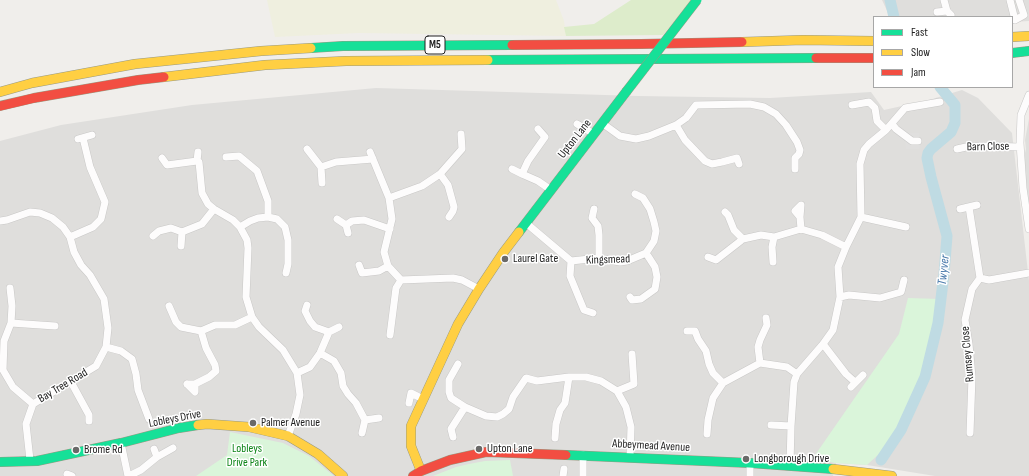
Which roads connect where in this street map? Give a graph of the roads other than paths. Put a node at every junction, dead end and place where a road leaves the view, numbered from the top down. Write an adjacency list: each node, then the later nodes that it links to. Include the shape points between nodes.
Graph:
1 (697, 0): 17 (main road, Upton Lane, bridge)
2 (944, 0): 5 (street, via 949,13)
3 (1010, 0): 4 (street, via 1015,20 1024,15)
4 (1019, 0)
5 (938, 12)
6 (1029, 36): 7 (main road)
7 (1013, 37)
8 (873, 41): 12 (main road, M5, via 358,46 291,49 135,64 32,83)
9 (1029, 51): 10 (main road)
10 (1013, 53)
11 (873, 58): 16 (main road, M5, via 428,60 265,65 138,80)
12 (0, 92)
13 (1029, 95): 27 (street, via 1021,115)
14 (940, 102): 19 (street, via 905,108)
15 (852, 105): 22 (street, via 869,102 875,108 877,122)
16 (0, 106)
17 (602, 123): 20 (street, via 620,136 636,140); 24 (main road, Upton Lane)
18 (577, 124): 24 (street)
19 (892, 124): 22 (street); 26 (street, via 912,140)
20 (676, 125): 33 (street, via 703,164); 38 (street, via 686,118 696,104 750,104 764,107 776,114 797,142 800,150 795,158)
21 (538, 129): 40 (street, via 548,136 528,161)
22 (886, 130): 54 (street, via 869,144 861,157)
23 (461, 134): 39 (street, via 465,150)
24 (594, 134): 42 (main road, Upton Lane)
25 (92, 135): 67 (street, via 81,138 105,202 101,219 93,227)
26 (918, 141)
27 (1020, 147): 29 (street, Barn Close, via 981,146 966,150); 36 (street)
28 (307, 149): 35 (street)
29 (957, 149)
30 (198, 152): 34 (street)
31 (162, 158): 34 (street, via 167,169)
32 (229, 158): 51 (street, via 241,153 257,171 268,201)
33 (737, 158)
34 (197, 161): 48 (street, via 202,193)
35 (321, 167): 41 (street); 44 (street, via 372,155)
36 (1025, 168): 60 (street, via 1023,188)
37 (512, 169): 40 (street)
38 (795, 169)
39 (440, 174): 44 (street, via 422,186); 52 (street, via 448,185 454,207)
40 (522, 174): 42 (street)
41 (322, 183)
42 (551, 190): 57 (main road, Upton Lane)
43 (635, 194): 72 (street, Kingsmead, via 644,195 656,231 654,241)
44 (389, 198): 62 (street, via 392,219)
45 (977, 205): 46 (street)
46 (969, 207): 47 (street); 81 (street)
47 (960, 208)
48 (214, 209): 61 (street); 64 (street, via 202,224)
49 (594, 209): 74 (street, via 589,219 598,226)
50 (728, 213): 69 (street, via 734,230)
51 (268, 217): 61 (street, via 258,218); 80 (street, via 277,219 285,227 292,264)
52 (449, 217)
53 (800, 217): 63 (street)
54 (861, 217): 58 (street); 71 (street)
55 (338, 219): 59 (street)
56 (0, 221): 67 (street, Bay Tree Road, via 30,212 40,213 52,218)
57 (526, 223): 75 (street, Kingsmead); 85 (main road, Upton Lane)
58 (902, 224)
59 (346, 225): 62 (street, via 352,221 364,220); 65 (street)
60 (1029, 226)
61 (240, 227): 91 (street, via 247,240 246,297)
62 (390, 229): 77 (street, via 384,252)
63 (801, 230): 68 (street); 71 (street, via 822,235)
64 (182, 232): 66 (street, via 159,227); 70 (street)
65 (348, 233)
66 (153, 236)
67 (70, 237): 101 (street, Bay Tree Road, via 81,265 104,299 108,328)
68 (774, 237): 69 (street, via 761,235); 76 (street)
69 (743, 239): 73 (street, via 716,260)
70 (182, 246)
71 (846, 247): 87 (street, via 838,267)
72 (646, 253): 74 (street, Kingsmead, via 620,262); 86 (street, via 655,267 655,289 641,298 632,300)
73 (708, 257)
74 (599, 258): 75 (street, Kingsmead)
75 (571, 261): 90 (street, Kingsmead, via 570,276 581,312)
76 (773, 262)
77 (388, 266): 78 (street, via 379,271); 82 (street)
78 (359, 270)
79 (1029, 273): 81 (street, via 989,280)
80 (286, 274)
81 (980, 278): 128 (street, Rumsey Close, via 972,289 965,320 972,377)
82 (401, 280): 85 (street, via 453,278); 99 (street, via 396,288 389,321)
83 (904, 280): 87 (street, via 901,292 880,298 849,295)
84 (10, 288): 93 (street)
85 (479, 290): 117 (main road, Upton Lane, via 453,334)
86 (630, 297)
87 (840, 297): 100 (street, via 833,330)
88 (306, 308): 98 (street, via 314,327)
89 (171, 310): 96 (street, via 181,327)
90 (593, 313)
91 (252, 317): 96 (street, via 235,326 215,325); 108 (street, via 283,350)
92 (766, 318): 104 (street, via 767,325 758,347)
93 (11, 323): 95 (street); 106 (street, via 4,341)
94 (339, 327): 98 (street)
95 (51, 328)
96 (201, 331): 107 (street)
97 (687, 331): 114 (street, via 695,331 706,351 713,373)
98 (329, 332): 102 (street)
99 (390, 335)
100 (823, 344): 110 (street); 111 (street, via 853,384)
101 (106, 347): 113 (street, Bay Tree Road, via 96,366); 122 (street, via 121,351 132,359 138,390 144,398)
102 (320, 353): 108 (street, via 310,367); 123 (street, via 334,361 341,373 343,386)
103 (632, 354): 116 (street, via 634,384)
104 (760, 363): 110 (street, via 787,368); 114 (street)
105 (458, 364): 120 (street, via 449,380 449,392 451,398)
106 (2, 371): 119 (street, via 13,387)
107 (216, 371): 109 (street); 115 (street, via 209,378 195,384)
108 (298, 373): 130 (street, via 300,395)
109 (224, 374)
110 (798, 374): 126 (street, via 794,382)
111 (863, 375)
112 (569, 377): 116 (street, via 586,377 602,381); 120 (street, via 537,381 526,378 513,397 509,409 497,417 486,416); 132 (street, via 565,403 556,424)
113 (70, 382): 119 (street, Bay Tree Road); 124 (street, via 89,415)
114 (723, 383): 129 (street, via 713,398)
115 (187, 384)
116 (617, 391): 138 (street, via 626,407 631,427)
117 (423, 399): 118 (street, via 410,389); 143 (main road, Upton Lane, via 411,426 411,446)
118 (409, 403)
119 (33, 404): 139 (street, Bay Tree Road, via 26,424)
120 (465, 407): 131 (street, via 451,429)
121 (379, 418): 123 (street)
122 (148, 419)
123 (365, 420): 127 (street)
124 (89, 421)
125 (771, 425): 126 (street)
126 (791, 426): 142 (street)
127 (362, 433)
128 (970, 433)
129 (708, 434)
130 (288, 436): 133 (main road, Lobleys Drive, via 249,427 207,424 178,428); 145 (main road, Lobleys Drive, via 318,454)
131 (452, 437)
132 (556, 438)
133 (121, 443): 139 (main road, Lobleys Drive, via 37,461); 144 (street)
134 (173, 448): 137 (street)
135 (154, 449): 137 (street)
136 (583, 455): 138 (main road, Abbeymead Avenue); 143 (main road, Abbeymead Avenue, via 486,452 468,455); 146 (street)
137 (157, 457): 144 (street, via 141,470)
138 (630, 457): 141 (main road, Abbeymead Avenue)
139 (30, 460): 140 (main road, Lobleys Drive)
140 (0, 462)
141 (750, 463): 142 (main road, Abbeymead Avenue); 147 (street)
142 (790, 466): 148 (main road, Abbeymead Avenue)
143 (417, 474)
144 (128, 476)
145 (343, 476)
146 (583, 476)
147 (750, 476)
148 (892, 476)

